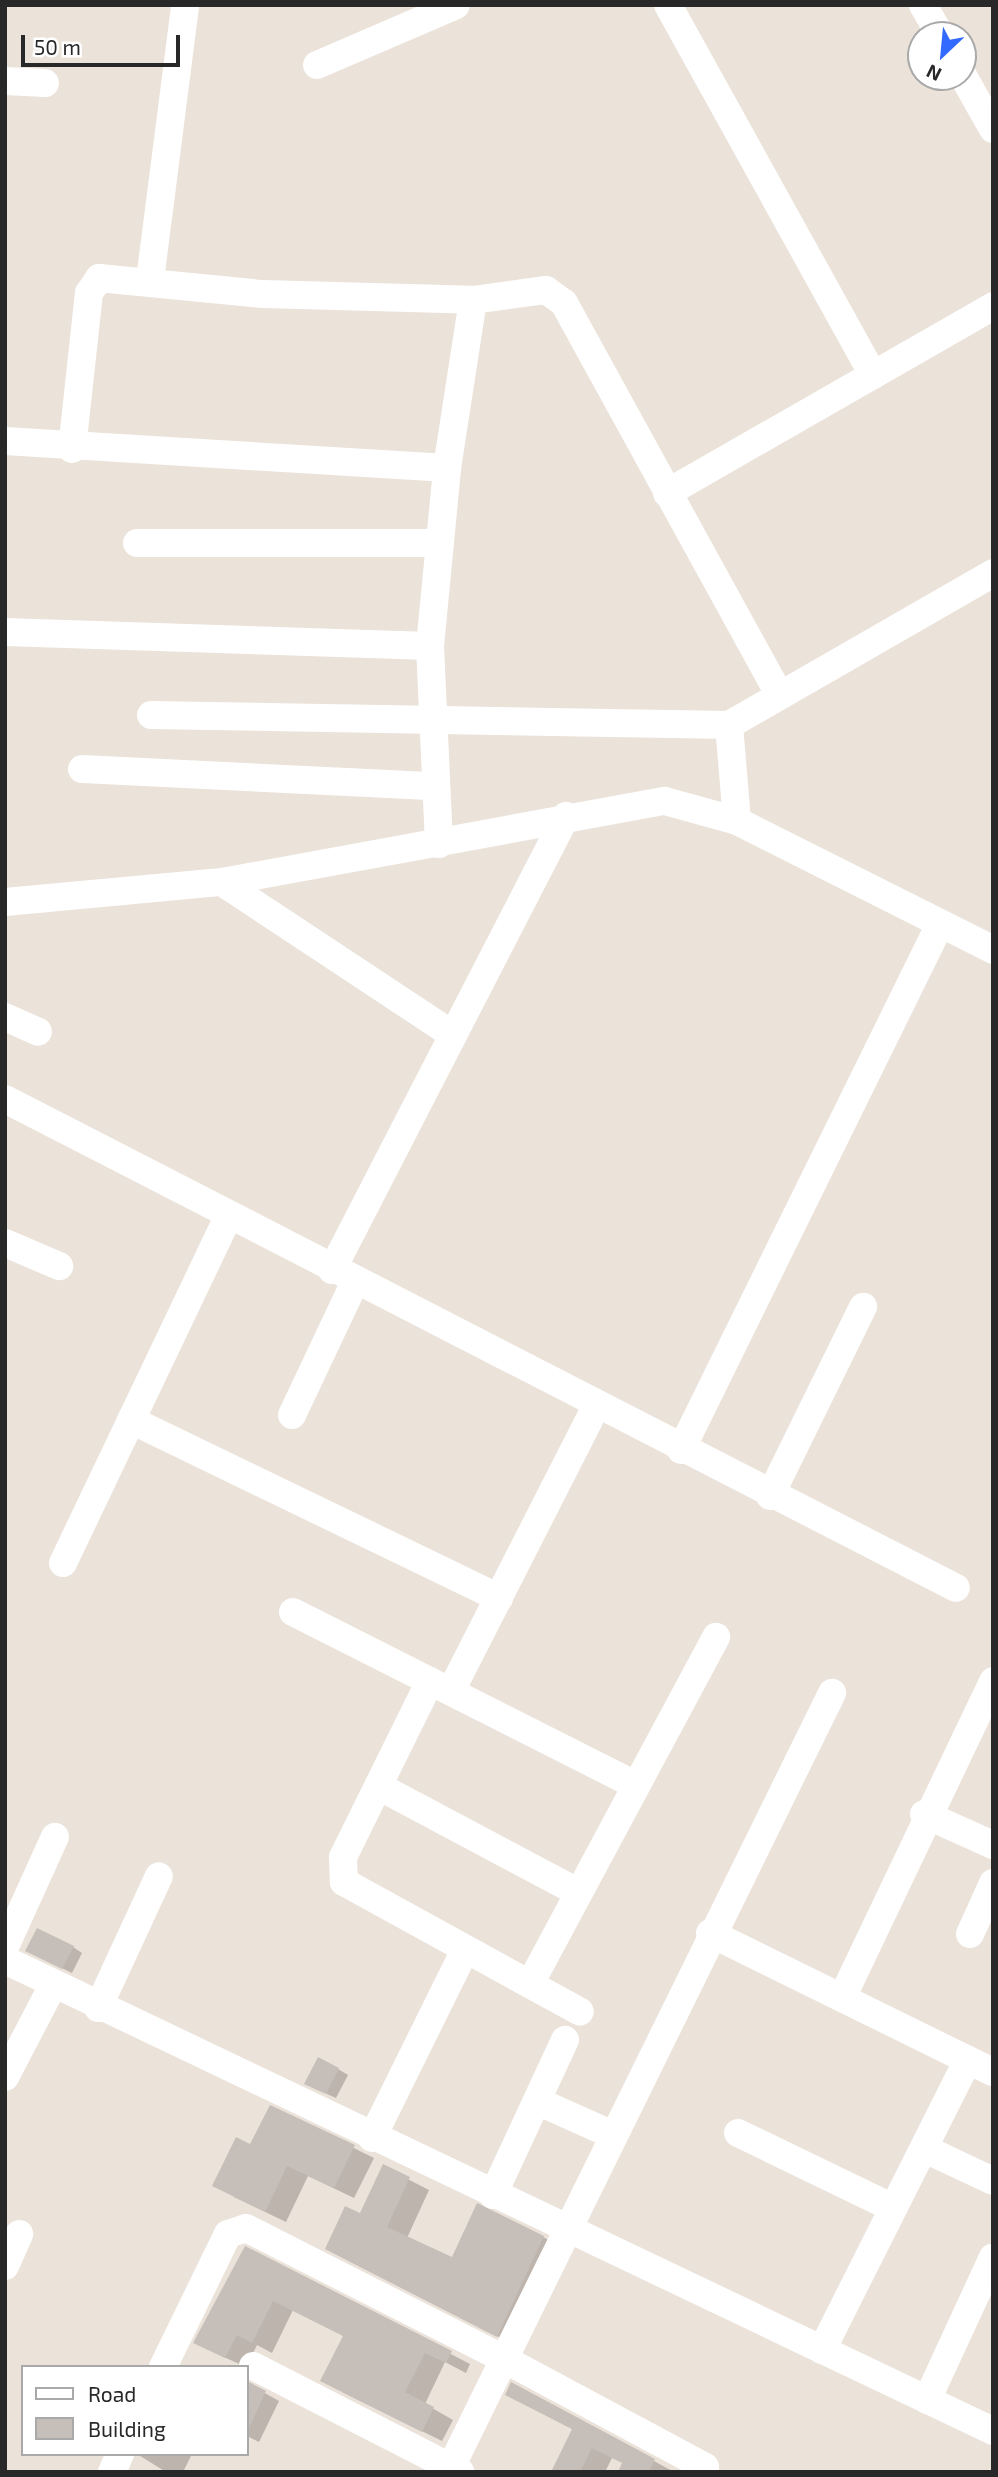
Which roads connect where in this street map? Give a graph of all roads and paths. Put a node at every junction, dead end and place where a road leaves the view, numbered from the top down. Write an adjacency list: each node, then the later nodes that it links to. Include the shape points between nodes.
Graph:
1 (185, 5): 11 (street)
2 (456, 5): 6 (street)
3 (668, 5): 14 (street)
4 (923, 5): 5 (street)
5 (932, 21)
6 (317, 65)
7 (5, 81): 8 (street)
8 (45, 83)
9 (971, 91): 10 (street)
10 (993, 129)
11 (150, 280): 12 (street, via 263,294); 16 (street, via 107,275 93,285)
12 (473, 300): 17 (street); 18 (street, via 529,291 558,295)
13 (993, 306): 14 (street)
14 (873, 375): 18 (street)
15 (5, 441): 16 (street)
16 (72, 449): 17 (street)
17 (447, 468): 20 (street)
18 (667, 493): 24 (street)
19 (137, 543): 20 (street)
20 (440, 543): 23 (street)
21 (993, 573): 24 (street)
22 (5, 632): 23 (street)
23 (430, 646): 26 (street)
24 (780, 696): 27 (street)
25 (151, 715): 26 (street)
26 (429, 720): 27 (street); 29 (street)
27 (729, 725): 31 (street)
28 (82, 768): 29 (street)
29 (435, 786): 32 (street)
30 (565, 816): 31 (street, via 665,801); 32 (street); 39 (street)
31 (737, 821): 35 (street)
32 (439, 844): 33 (street)
33 (222, 882): 34 (street); 39 (street)
34 (5, 902)
35 (940, 925): 36 (street); 49 (street)
36 (993, 950)
37 (5, 1017): 38 (street)
38 (38, 1032)
39 (453, 1034): 44 (street)
40 (5, 1099): 41 (street)
41 (228, 1217): 44 (street); 48 (street)
42 (5, 1243): 43 (street)
43 (59, 1266)
44 (344, 1276): 46 (street); 47 (street)
45 (863, 1307): 50 (street)
46 (596, 1406): 49 (street); 53 (street)
47 (292, 1415)
48 (131, 1420): 51 (street); 53 (street)
49 (681, 1450): 50 (street)
50 (771, 1496): 52 (street)
51 (63, 1563)
52 (956, 1588)
53 (499, 1598): 57 (street)
54 (293, 1612): 57 (street)
55 (716, 1637): 59 (street)
56 (993, 1681): 61 (street)
57 (440, 1686): 59 (street); 60 (street)
58 (832, 1693): 67 (street)
59 (636, 1785): 66 (street)
60 (380, 1787): 66 (street); 70 (street, via 343,1857 345,1882)
61 (924, 1814): 63 (street); 74 (street)
62 (55, 1837): 69 (street)
63 (993, 1845)
64 (159, 1876): 75 (street)
65 (993, 1883): 68 (street)
66 (576, 1891): 72 (street)
67 (710, 1933): 74 (street); 82 (street)
68 (970, 1934)
69 (5, 1947)
70 (465, 1950): 72 (street); 83 (street)
71 (5, 1960): 73 (street)
72 (530, 1984): 76 (street)
73 (52, 1987): 75 (street); 79 (street)
74 (842, 1998): 78 (street)
75 (98, 2008): 83 (street)
76 (580, 2012)
77 (565, 2040): 80 (street)
78 (980, 2066): 84 (street)
79 (5, 2077)
80 (537, 2101): 82 (street); 86 (street)
81 (738, 2133): 87 (street)
82 (613, 2135): 88 (street)
83 (372, 2138): 86 (street)
84 (925, 2149): 85 (street); 87 (street)
85 (993, 2181)
86 (494, 2195): 88 (street)
87 (893, 2208): 92 (street)
88 (569, 2231): 92 (street); 93 (street)
89 (19, 2234): 91 (street)
90 (993, 2257): 96 (street)
91 (5, 2266)
92 (822, 2350): 96 (street)
93 (504, 2359): 94 (street, via 261,2232 236,2227); 98 (street); 99 (street)
94 (164, 2365)
95 (253, 2366): 98 (street)
96 (927, 2400): 97 (street)
97 (993, 2431)
98 (456, 2469)
99 (707, 2470)

